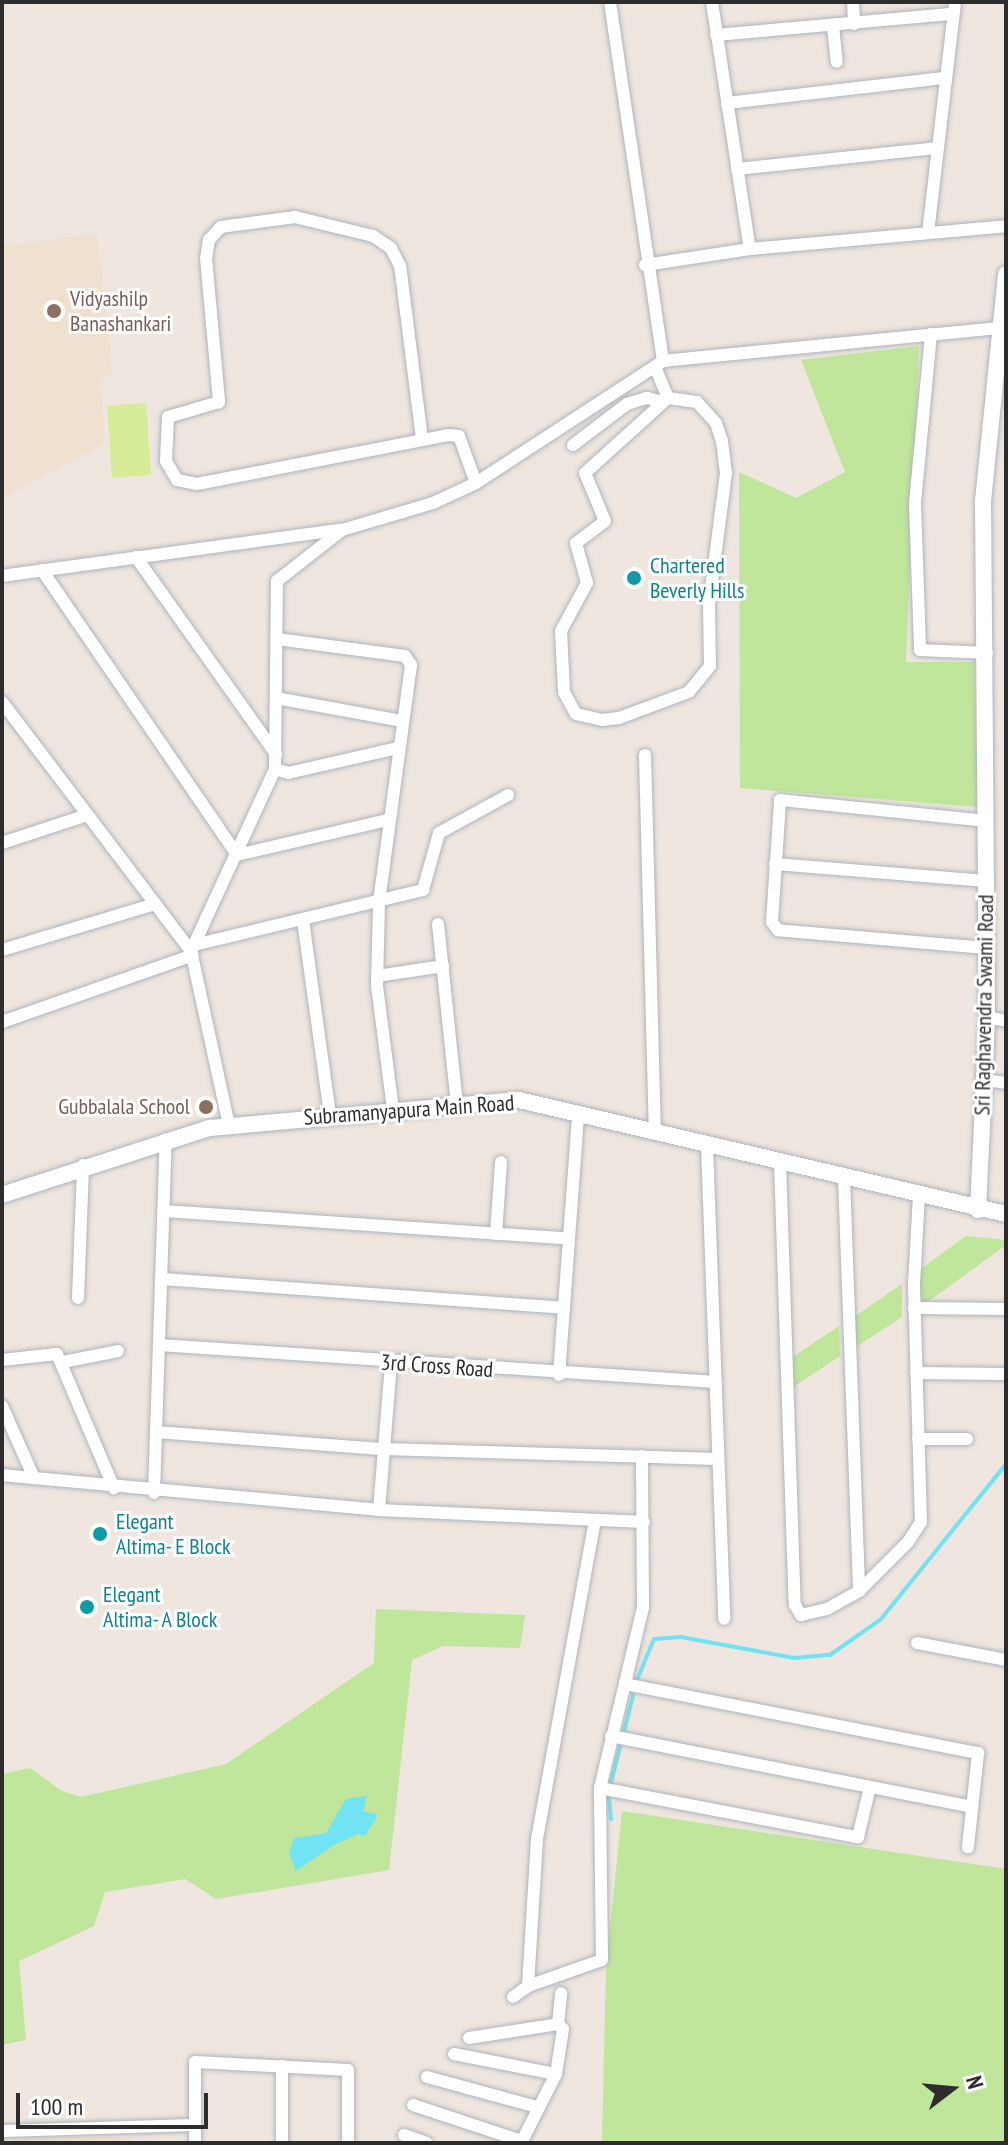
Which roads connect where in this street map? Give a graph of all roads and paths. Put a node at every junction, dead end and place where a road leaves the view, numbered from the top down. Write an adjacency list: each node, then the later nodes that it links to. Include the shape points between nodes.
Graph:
1 (712, 2): 7 (street)
2 (853, 2): 5 (street)
3 (611, 3): 16 (street)
4 (954, 8): 5 (street); 9 (street)
5 (854, 24): 6 (street)
6 (833, 26): 7 (street); 8 (street)
7 (716, 35): 10 (street)
8 (837, 62)
9 (944, 78): 10 (street); 11 (street)
10 (727, 103): 12 (street)
11 (936, 148): 12 (street); 14 (street)
12 (737, 169): 15 (street)
13 (1006, 226): 14 (street)
14 (928, 233): 15 (street)
15 (750, 249): 16 (street)
16 (645, 265): 20 (street)
17 (1006, 274): 18 (street, Sri Raghavendra Swami Road)
18 (1000, 328): 19 (street); 30 (street, Sri Raghavendra Swami Road, via 983,487)
19 (931, 334): 20 (street); 30 (street, via 915,504 920,650)
20 (659, 364): 21 (street); 24 (street)
21 (666, 400): 21 (street, via 585,473 605,521 576,543 587,583 561,631 564,692 576,714 619,718 689,692 710,666 709,604 726,473 722,441 716,423 697,402); 23 (street, via 627,404)
22 (422, 439): 22 (street, via 400,266 391,248 373,236 295,217 221,227 209,240 206,258 219,402 168,417 166,461 177,480 197,484); 24 (street, via 459,436)
23 (573, 445)
24 (476, 483): 25 (street, via 433,503)
25 (342, 530): 26 (street); 29 (street, via 277,581)
26 (136, 557): 27 (street); 36 (street)
27 (42, 570): 28 (street); 44 (street)
28 (2, 576)
29 (277, 639): 31 (street); 33 (street, via 405,656 411,665)
30 (987, 653): 42 (street, Sri Raghavendra Swami Road)
31 (276, 698): 33 (street); 36 (street)
32 (2, 702): 34 (street)
33 (403, 721): 35 (street)
34 (9, 722): 40 (street)
35 (398, 748): 38 (street, via 288,773); 41 (street)
36 (276, 754): 38 (street)
37 (645, 755): 66 (street)
38 (275, 769): 44 (street)
39 (508, 795): 47 (street, via 439,833 423,890)
40 (87, 815): 43 (street); 48 (street)
41 (388, 820): 44 (street); 47 (street)
42 (986, 821): 45 (street, via 782,800); 46 (street, Sri Raghavendra Swami Road)
43 (2, 843)
44 (237, 855): 53 (street)
45 (775, 864): 46 (street); 51 (street, via 772,922 778,930)
46 (986, 881): 51 (street, Sri Raghavendra Swami Road)
47 (379, 903): 49 (street); 55 (street)
48 (155, 904): 52 (street); 53 (street)
49 (303, 920): 53 (street); 63 (street)
50 (438, 924): 54 (street)
51 (986, 948): 56 (street, Sri Raghavendra Swami Road)
52 (2, 950)
53 (193, 950): 58 (street); 65 (street)
54 (443, 966): 55 (street); 61 (street)
55 (377, 976): 62 (street)
56 (987, 1017): 57 (street); 59 (street, Sri Raghavendra Swami Road)
57 (1006, 1021)
58 (2, 1022)
59 (985, 1080): 60 (street); 75 (street, Sri Raghavendra Swami Road)
60 (1006, 1083)
61 (457, 1105): 62 (street, Subramanyapura Main Road); 64 (street, Subramanyapura Main Road, via 519,1100)
62 (393, 1110): 63 (street, Subramanyapura Main Road)
63 (330, 1114): 65 (street, Subramanyapura Main Road)
64 (578, 1115): 66 (street, Subramanyapura Main Road); 79 (street)
65 (229, 1125): 67 (street, Subramanyapura Main Road)
66 (655, 1134): 68 (street, Subramanyapura Main Road)
67 (166, 1139): 71 (street, Subramanyapura Main Road); 76 (street)
68 (707, 1146): 70 (street, Subramanyapura Main Road); 93 (street)
69 (501, 1162): 78 (street)
70 (780, 1162): 72 (street, Subramanyapura Main Road); 108 (street, via 795,1609 801,1615 817,1613)
71 (83, 1165): 73 (street, Subramanyapura Main Road); 81 (street)
72 (844, 1178): 74 (street, Subramanyapura Main Road); 108 (street)
73 (2, 1195)
74 (919, 1195): 75 (street, Subramanyapura Main Road); 83 (street)
75 (978, 1210): 77 (street, Subramanyapura Main Road)
76 (163, 1211): 78 (street); 80 (street)
77 (1006, 1214)
78 (496, 1234): 79 (street)
79 (569, 1239): 82 (street)
80 (161, 1279): 82 (street); 85 (street)
81 (78, 1298)
82 (564, 1308): 92 (street)
83 (914, 1308): 84 (street); 90 (street)
84 (1006, 1309)
85 (159, 1345): 89 (street, 3rd Cross Road); 95 (street)
86 (118, 1351): 88 (street)
87 (2, 1360): 88 (street, via 51,1352)
88 (63, 1362): 103 (street)
89 (391, 1363): 92 (street, 3rd Cross Road); 98 (street)
90 (916, 1373): 91 (street); 96 (street)
91 (1006, 1374)
92 (559, 1375): 93 (street, 3rd Cross Road)
93 (716, 1382): 100 (street)
94 (2, 1406): 102 (street)
95 (156, 1432): 98 (street); 104 (street)
96 (918, 1439): 97 (street); 108 (street, via 921,1522)
97 (967, 1439)
98 (384, 1449): 99 (street); 105 (street)
99 (642, 1456): 100 (street); 107 (street)
100 (718, 1459): 109 (street)
101 (2, 1475): 102 (street)
102 (34, 1478): 103 (street)
103 (114, 1488): 104 (street)
104 (154, 1493): 105 (street)
105 (379, 1510): 106 (street)
106 (595, 1520): 107 (street); 118 (street, via 537,1839)
107 (644, 1522): 112 (street, via 643,1607)
108 (859, 1591)
109 (724, 1619)
110 (917, 1643): 111 (street)
111 (1006, 1660)
112 (625, 1684): 113 (street); 116 (street, via 978,1753)
113 (611, 1736): 114 (street); 115 (street)
114 (870, 1787): 115 (street, via 858,1837); 116 (street)
115 (600, 1788): 118 (street, via 602,1960)
116 (972, 1807): 117 (street)
117 (968, 1847)
118 (528, 1986): 120 (street)
119 (561, 1993): 121 (street)
120 (513, 1997)
121 (558, 2024): 122 (street); 125 (street, via 564,2037)
122 (469, 2038)
123 (454, 2054): 125 (street)
124 (282, 2066): 129 (street, via 195,2062); 134 (street); 135 (street, via 348,2070)
125 (556, 2074): 128 (street)
126 (427, 2077): 128 (street)
127 (413, 2105): 132 (street)
128 (537, 2107): 132 (street)
129 (195, 2125): 130 (street); 133 (street)
130 (2, 2131)
131 (404, 2135): 136 (street)
132 (521, 2142)
133 (195, 2143)
134 (282, 2143)
135 (348, 2143)
136 (427, 2143)

